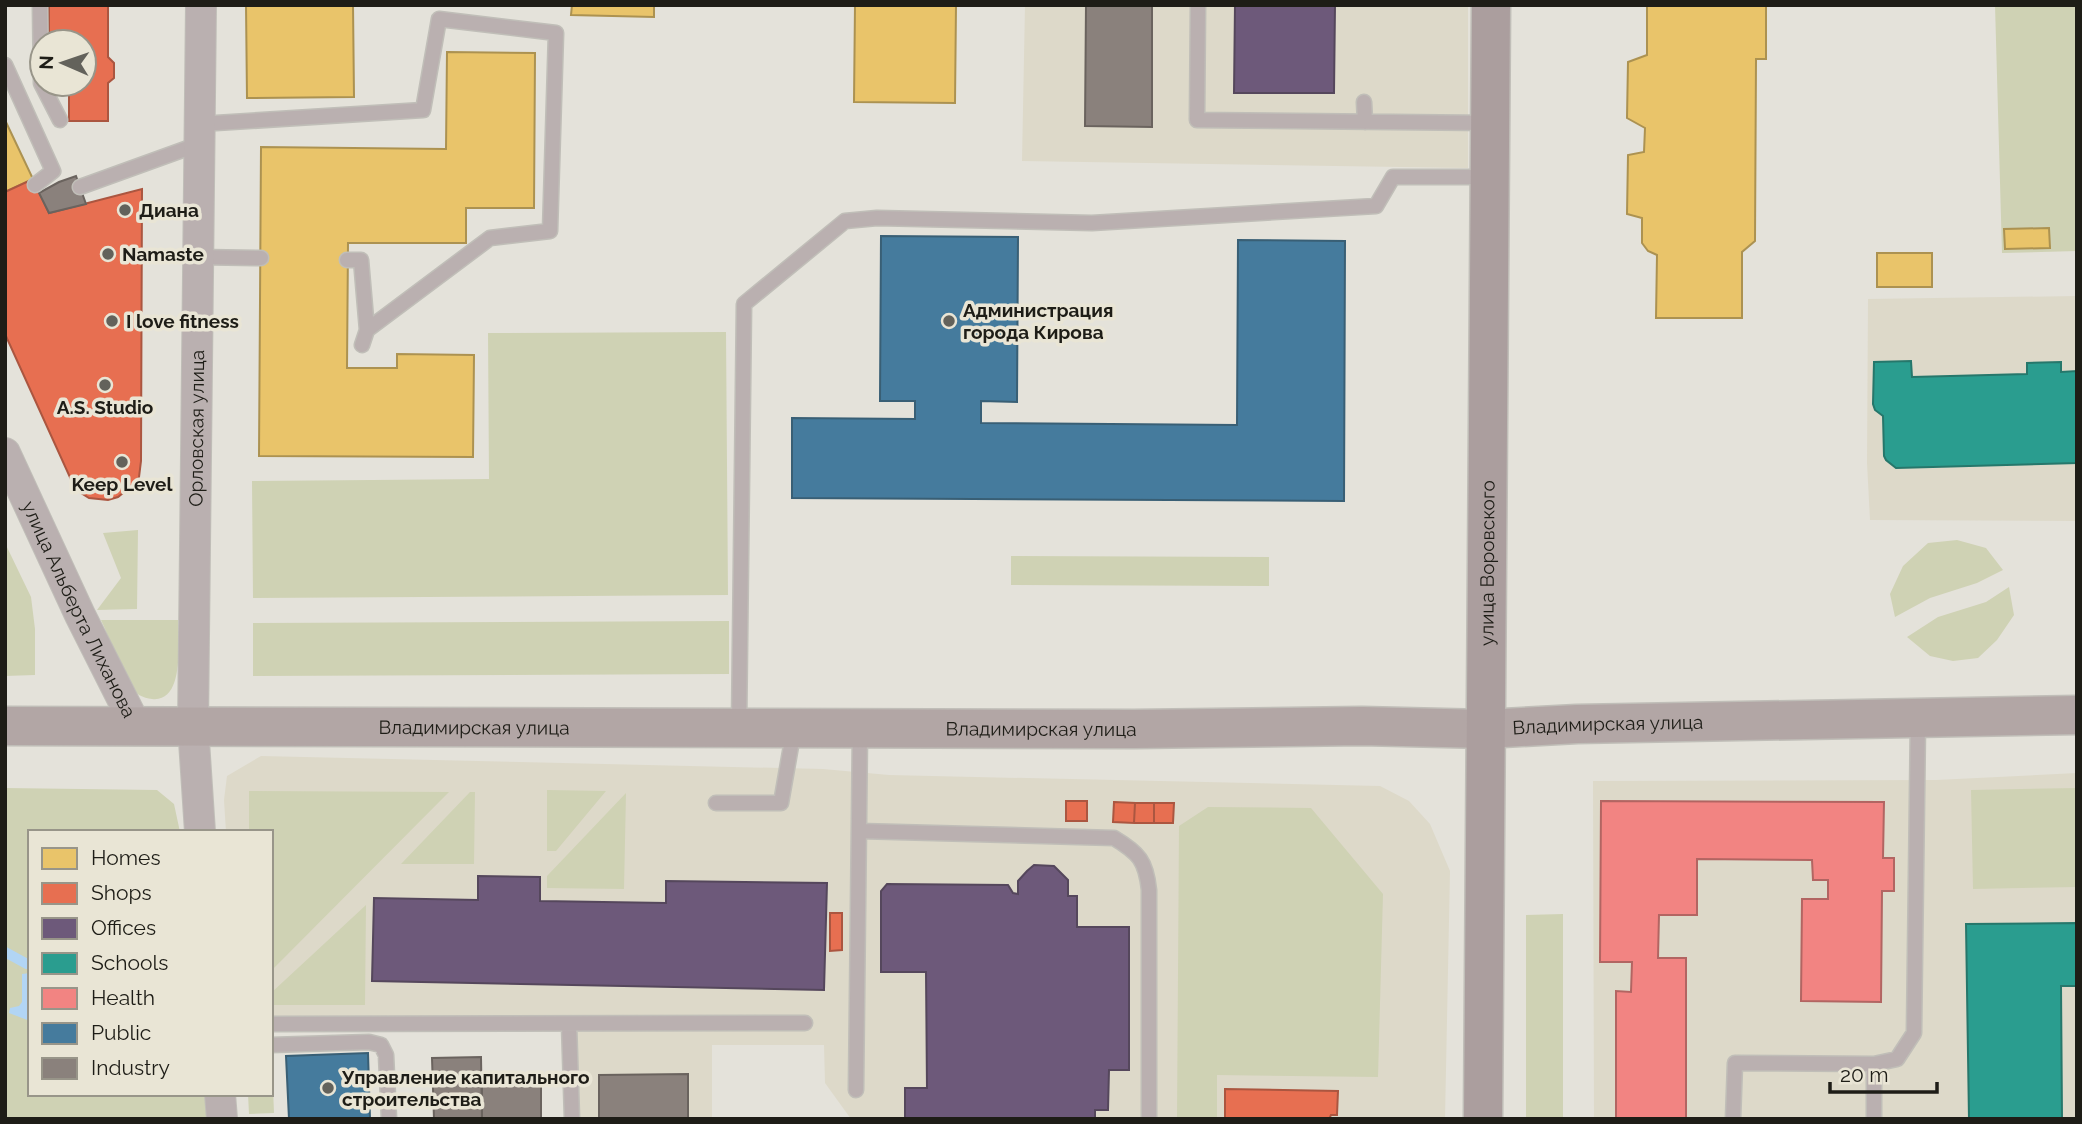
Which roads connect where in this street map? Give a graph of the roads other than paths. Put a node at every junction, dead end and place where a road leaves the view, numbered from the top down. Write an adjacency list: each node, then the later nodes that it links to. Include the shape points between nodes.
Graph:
1 (40, 5): 7 (lane, via 41,83)
2 (201, 5): 10 (street, Орловская улица)
3 (1198, 5): 8 (lane, via 1197,120)
4 (1491, 5): 9 (main road, улица Воровского)
5 (5, 65): 12 (lane, via 53,171)
6 (1364, 102): 8 (lane)
7 (60, 120)
8 (1365, 122): 9 (lane)
9 (1490, 123): 11 (main road, улица Воровского)
10 (200, 134): 13 (lane); 14 (street, Орловская улица); 17 (lane, via 423,110 439,19 556,33 550,231 490,238)
11 (1490, 177): 25 (lane, via 1393,177 1376,206 1092,223 845,221 744,304); 28 (main road, улица Воровского)
12 (35, 185)
13 (80, 187)
14 (198, 257): 15 (lane); 24 (street, Орловская улица)
15 (261, 258)
16 (347, 260): 17 (lane, via 361,260)
17 (367, 330): 18 (lane)
18 (362, 345)
19 (5, 453): 23 (street, улица Альберта Лиханова)
20 (2077, 715): 21 (main road, Владимирская улица)
21 (1918, 719): 28 (main road, Владимирская улица); 36 (lane, via 1914,1033 1897,1059)
22 (5, 726): 23 (main road, Владимирская улица)
23 (136, 726): 24 (main road, Владимирская улица)
24 (192, 726): 25 (main road, Владимирская улица); 30 (street, Орловская улица)
25 (739, 728): 26 (main road, Владимирская улица)
26 (794, 728): 27 (main road, Владимирская улица); 29 (lane, via 781,803)
27 (860, 728): 28 (main road, Владимирская улица); 31 (lane)
28 (1485, 729): 43 (main road, улица Воровского)
29 (716, 803)
30 (200, 830)
31 (859, 831): 37 (lane); 42 (lane, via 1114,838 1138,856 1147,871 1149,890)
32 (273, 1024): 33 (lane)
33 (569, 1024): 34 (lane); 41 (lane)
34 (805, 1024)
35 (273, 1045): 40 (lane, via 381,1045 386,1055)
36 (1874, 1064): 44 (lane, via 1735,1063); 45 (lane)
37 (856, 1090)
38 (220, 1096): 39 (street)
39 (222, 1119)
40 (388, 1119)
41 (572, 1119)
42 (1149, 1119)
43 (1483, 1119)
44 (1733, 1119)
45 (1874, 1119)

